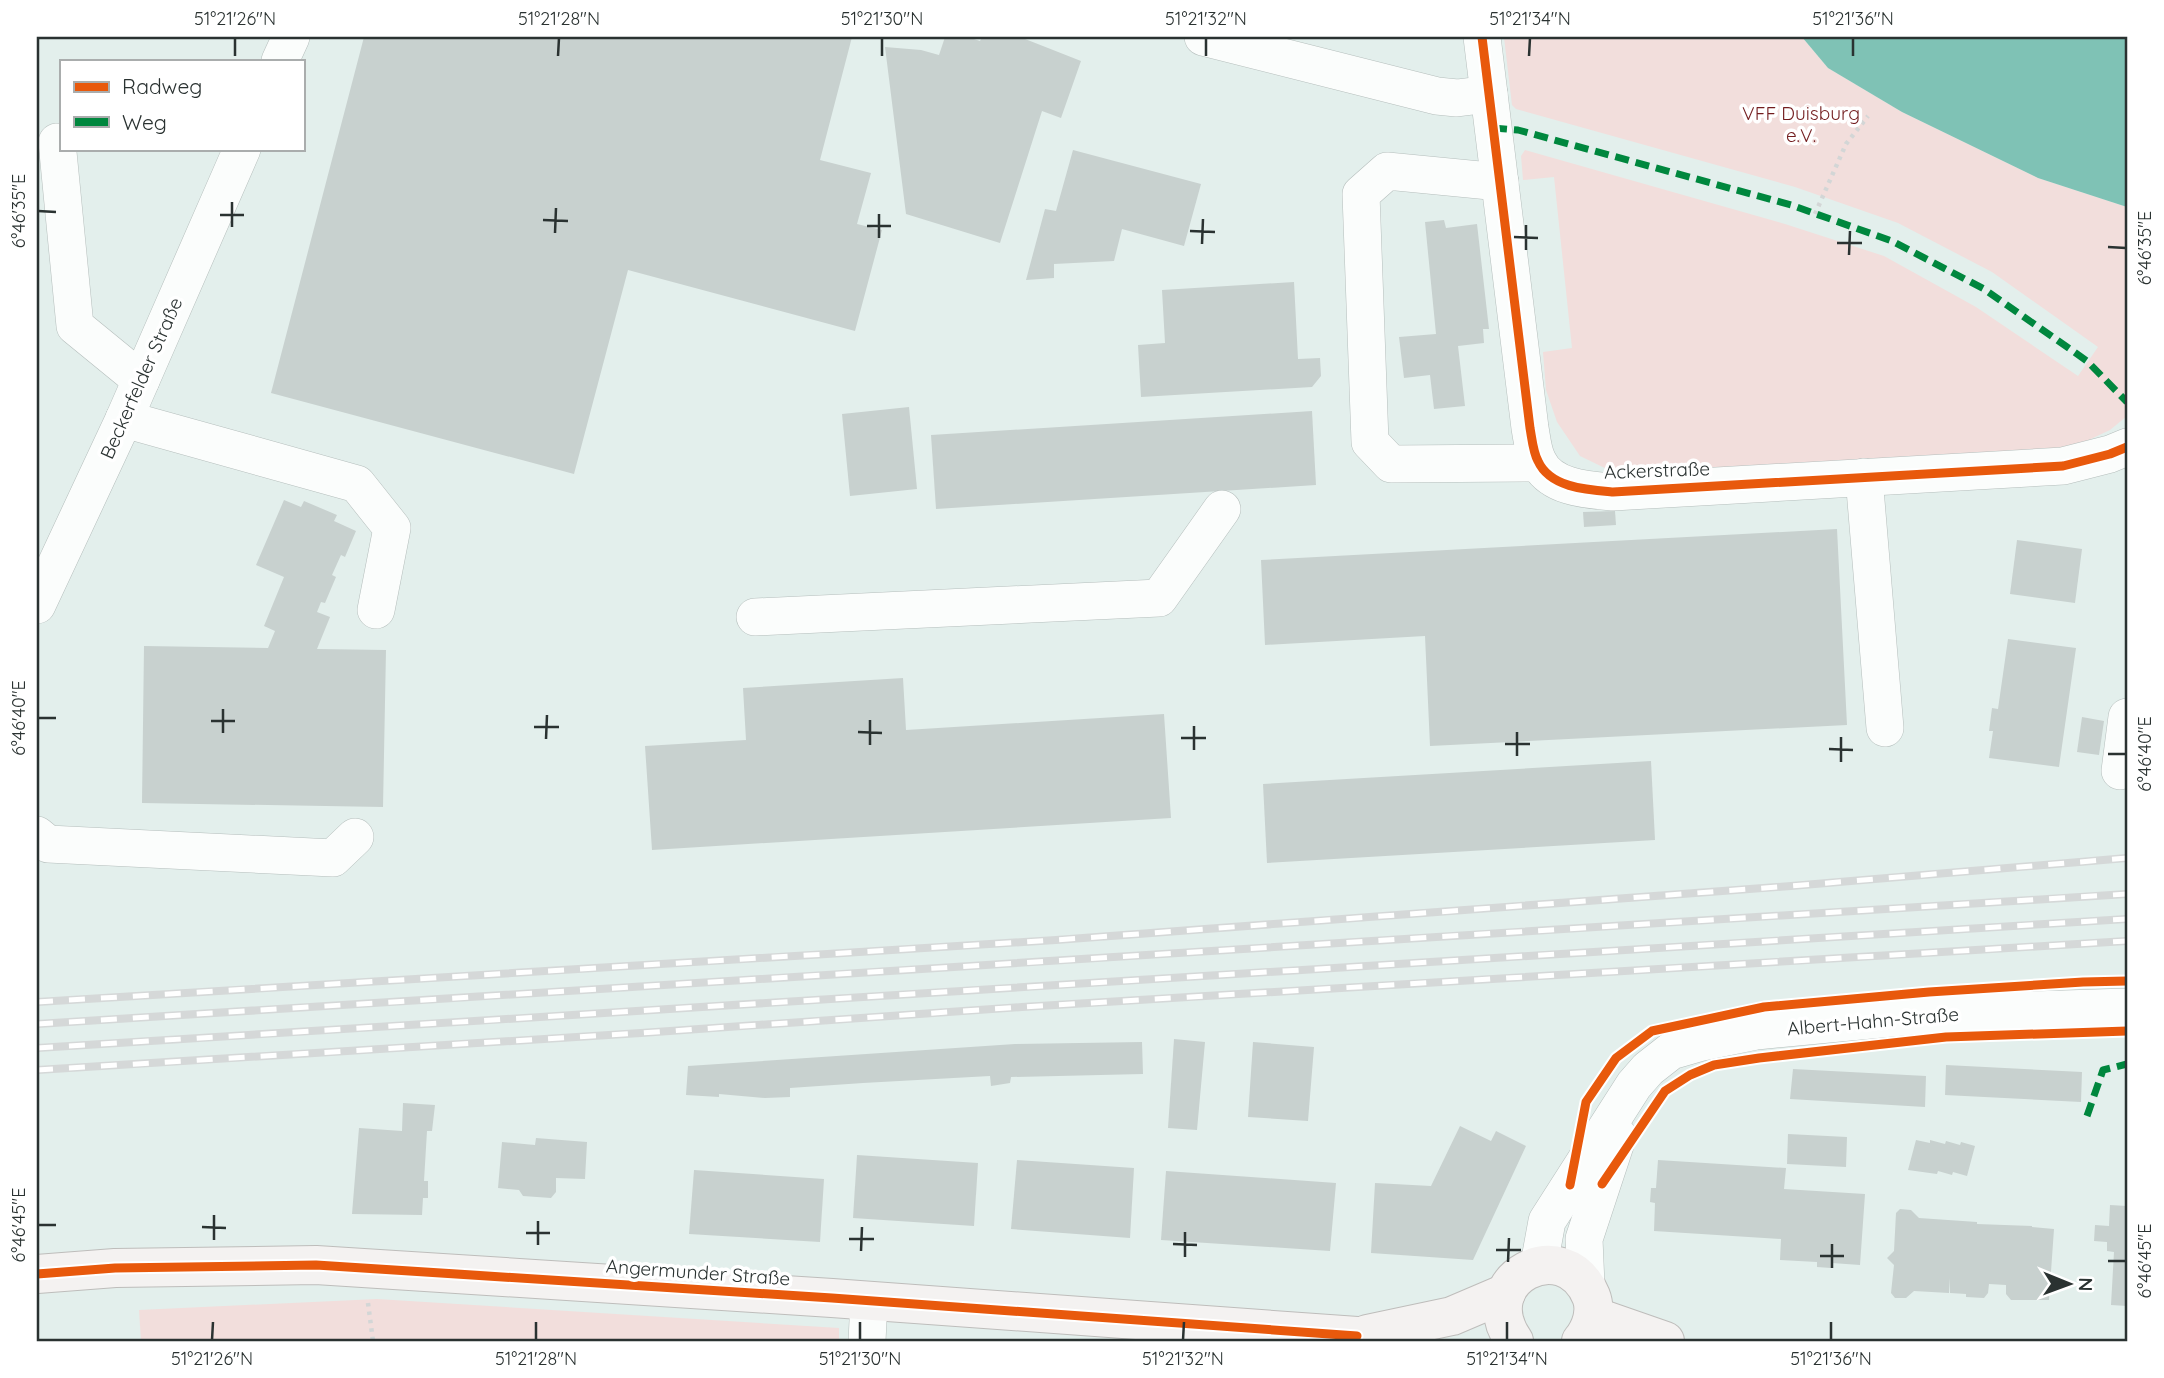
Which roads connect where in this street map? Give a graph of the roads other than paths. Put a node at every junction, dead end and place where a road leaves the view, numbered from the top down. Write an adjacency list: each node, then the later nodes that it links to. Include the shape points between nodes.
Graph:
1 (291, 37): 4 (street)
2 (1203, 37): 5 (street, via 1437,96)
3 (1482, 37): 5 (street)
4 (280, 60)
5 (1489, 94): 8 (street)
6 (57, 142): 9 (street, via 75,326)
7 (242, 150): 9 (street, Beckerfelder Straße)
8 (1500, 182): 12 (street); 12 (street, via 1387,171 1361,194 1370,442 1391,464)
9 (141, 380): 10 (street, Beckerfelder Straße)
10 (124, 419): 15 (street, Beckerfelder Straße); 17 (street, via 357,484 392,528)
11 (2127, 447): 13 (street, Ackerstraße, via 2063,466)
12 (1538, 463): 13 (street, Ackerstraße, via 1556,480 1578,489 1613,492)
13 (1864, 477): 20 (street)
14 (1222, 509): 18 (street, via 1159,597)
15 (49, 553): 16 (street, Beckerfelder Straße)
16 (37, 605)
17 (376, 610)
18 (755, 617)
19 (2127, 717): 21 (street)
20 (1885, 728)
21 (2120, 771)
22 (37, 835): 23 (street, via 48,844 333,858)
23 (355, 837)
24 (2127, 1007): 25 (street, Albert-Hahn-Straße, via 1944,1013 1756,1031 1671,1051)
25 (1634, 1085): 26 (street, Albert-Hahn-Straße, via 1547,1221); 30 (street, Albert-Hahn-Straße, via 1584,1238)
26 (1539, 1265): 28 (main road, Angermunder Straße, via 1519,1275); 30 (main road, via 1566,1268 1577,1275)
27 (37, 1274): 29 (main road, Angermunder Straße, via 316,1265)
28 (1506, 1293): 31 (main road, Angermunder Straße, via 1452,1316); 34 (main road, via 1503,1318)
29 (869, 1301): 31 (main road, Angermunder Straße); 32 (street)
30 (1586, 1314): 35 (main road)
31 (1357, 1336): 33 (main road, Angermunder Straße)
32 (867, 1341)
33 (1399, 1341)
34 (1514, 1341)
35 (1665, 1341)

